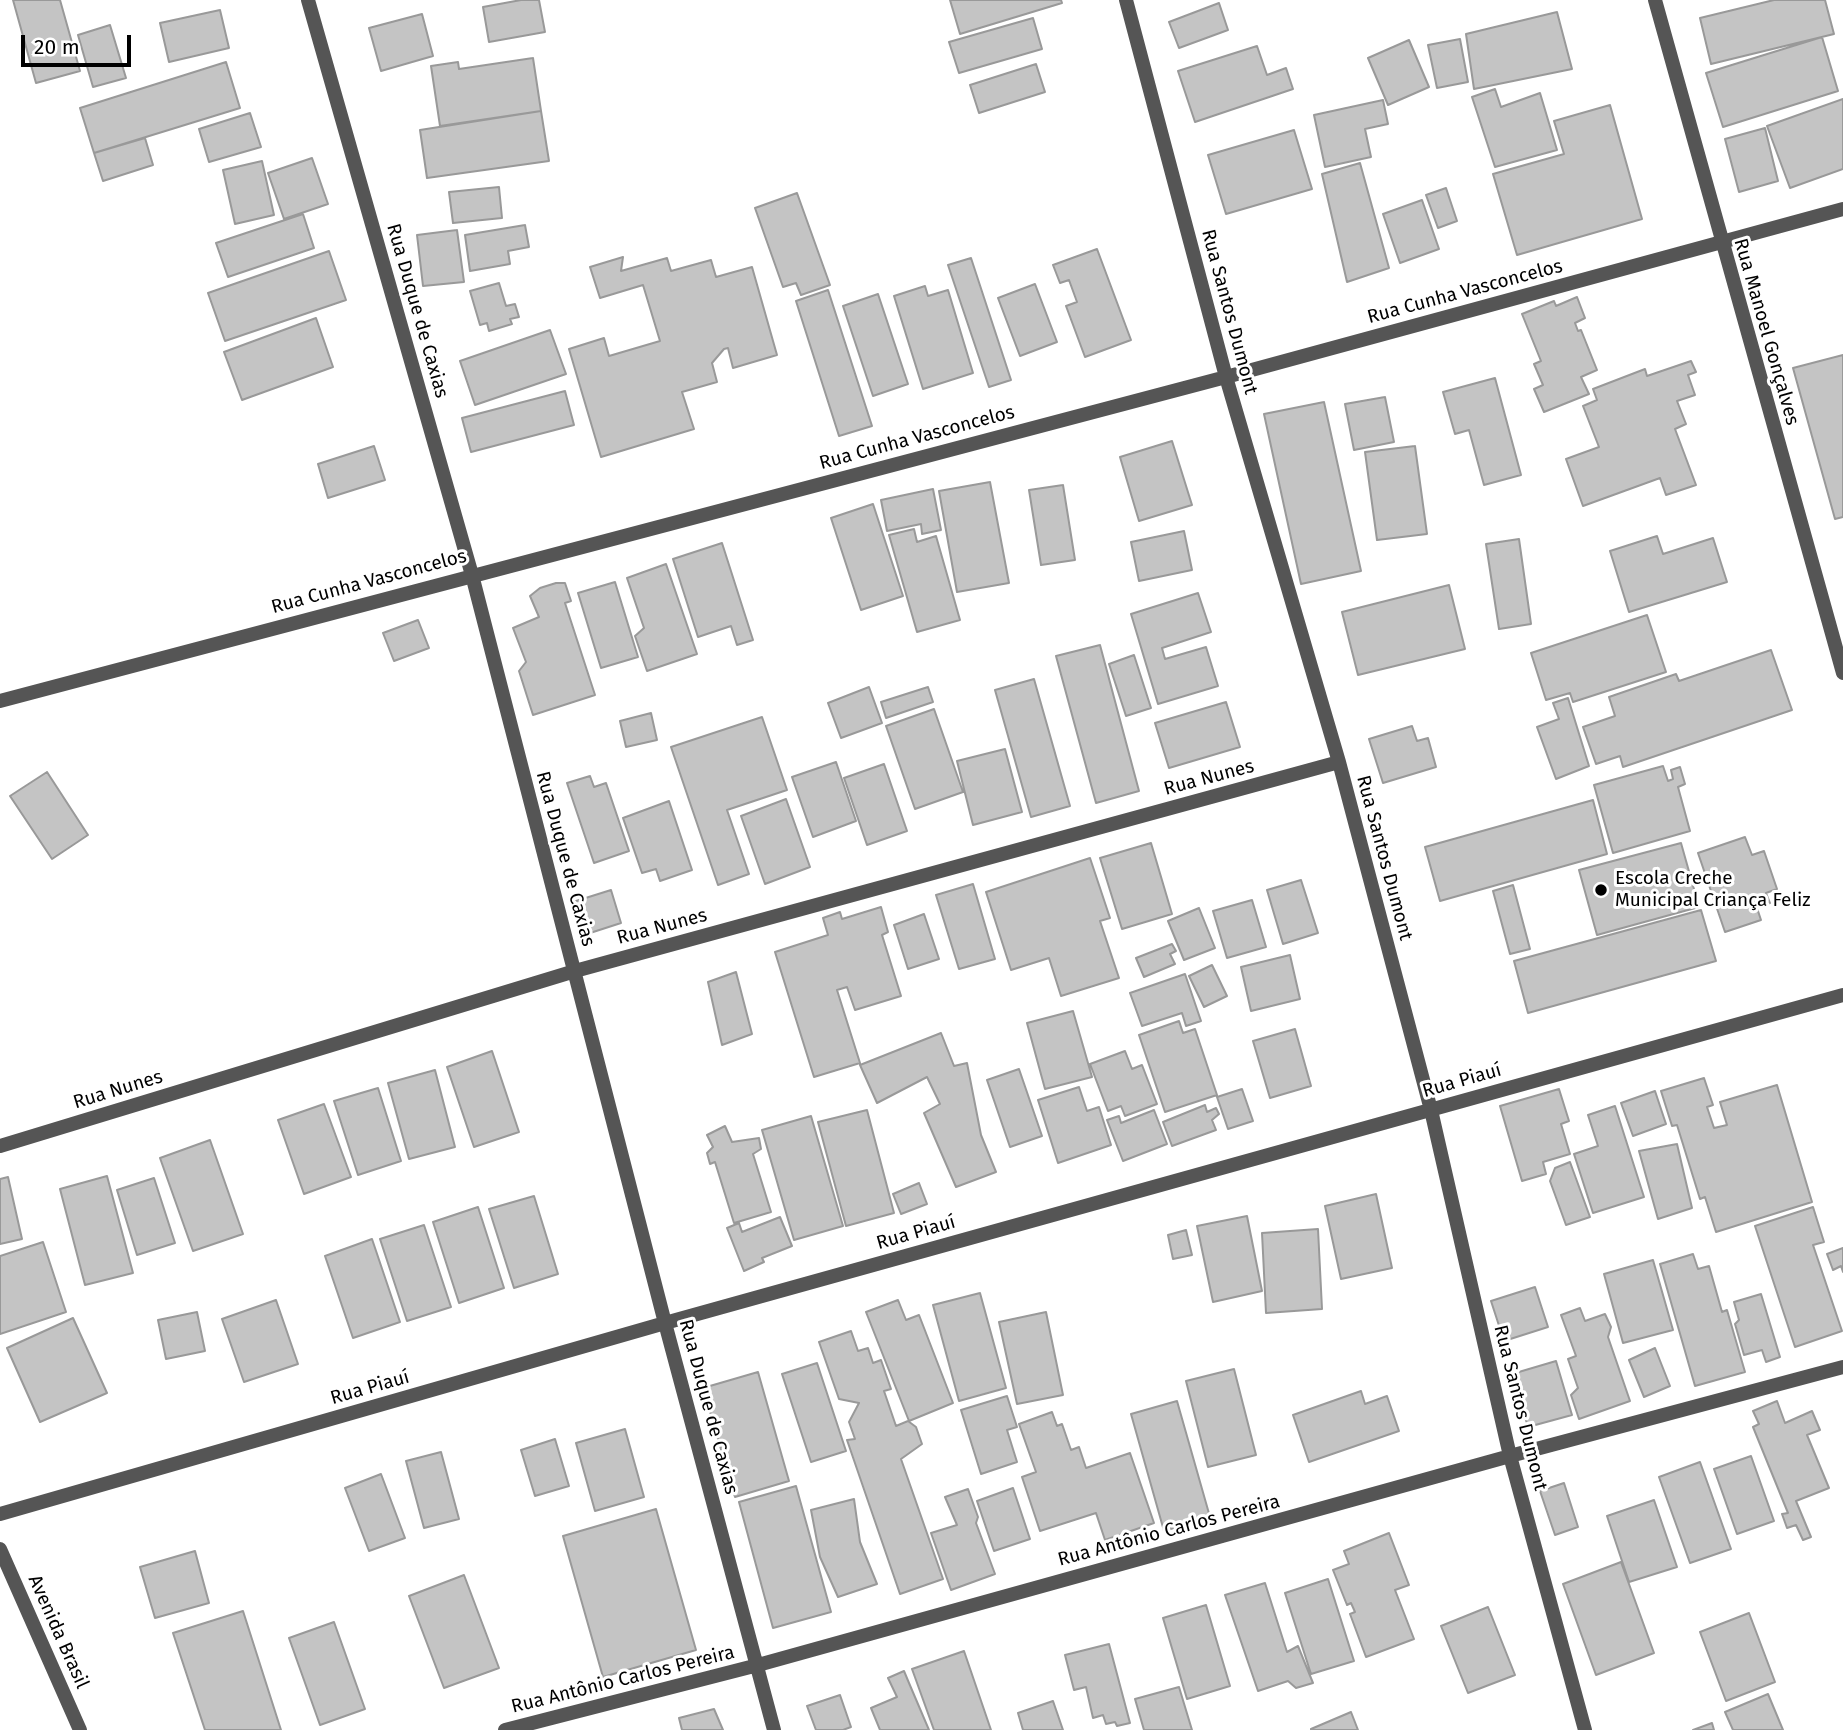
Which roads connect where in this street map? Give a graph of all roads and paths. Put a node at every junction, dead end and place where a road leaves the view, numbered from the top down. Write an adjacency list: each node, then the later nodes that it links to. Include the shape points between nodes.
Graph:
1 (308, 0): 7 (street, Rua Duque de Caxias)
2 (1126, 0): 6 (street, Rua Santos Dumont)
3 (1655, 0): 5 (street, Rua Manoel Gonçalves)
4 (1843, 209): 5 (street, Rua Cunha Vasconcelos)
5 (1721, 242): 6 (street, Rua Cunha Vasconcelos); 8 (street, Rua Manoel Gonçalves)
6 (1226, 377): 7 (street, Rua Cunha Vasconcelos); 10 (street, Rua Santos Dumont)
7 (472, 575): 9 (street, Rua Cunha Vasconcelos); 11 (street, Rua Duque de Caxias)
8 (1843, 673)
9 (0, 701)
10 (1339, 762): 11 (street, Rua Nunes); 13 (street, Rua Santos Dumont)
11 (575, 971): 14 (street, Rua Nunes); 15 (street, Rua Duque de Caxias)
12 (1843, 995): 13 (street, Rua Piauí)
13 (1430, 1110): 15 (street, Rua Piauí); 17 (street, Rua Santos Dumont)
14 (0, 1146)
15 (665, 1323): 18 (street, Rua Piauí); 20 (street, Rua Duque de Caxias)
16 (1843, 1367): 17 (street, Rua Antônio Carlos Pereira)
17 (1510, 1456): 20 (street, Rua Antônio Carlos Pereira); 24 (street, Rua Santos Dumont)
18 (0, 1514)
19 (0, 1549): 21 (street, Avenida Brasil)
20 (758, 1665): 22 (street, Rua Antônio Carlos Pereira); 23 (street, Rua Duque de Caxias)
21 (80, 1730)
22 (505, 1730)
23 (774, 1730)
24 (1585, 1730)

